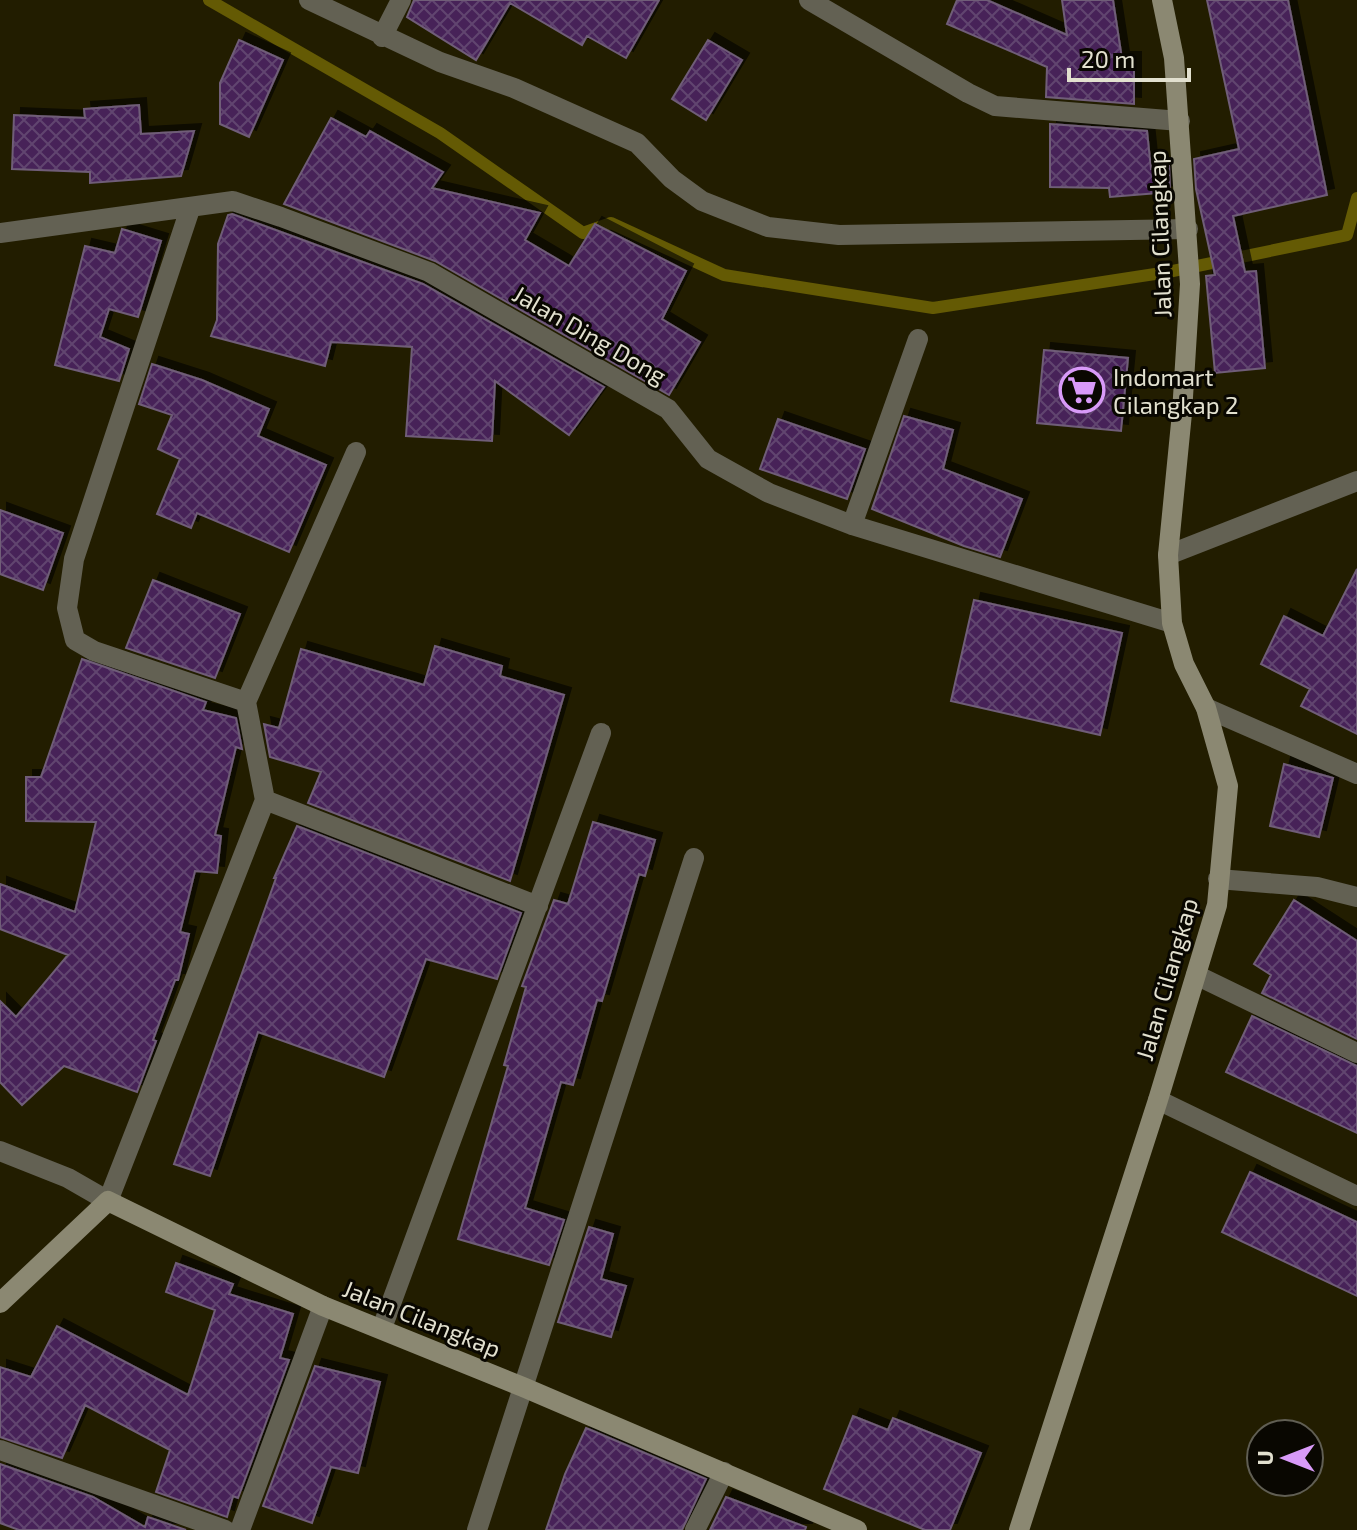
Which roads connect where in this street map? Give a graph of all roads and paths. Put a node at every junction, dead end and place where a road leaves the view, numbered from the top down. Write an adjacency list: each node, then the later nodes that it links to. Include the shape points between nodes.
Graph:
1 (309, 0): 5 (street)
2 (401, 0): 5 (street)
3 (809, 0): 6 (street, via 987,103)
4 (1162, 0): 6 (street, Jalan Cilangkap)
5 (382, 37): 8 (street, via 637,143 702,201 768,227 839,235)
6 (1180, 121): 8 (street, Jalan Cilangkap)
7 (190, 209): 9 (street, Jalan Ding Dong); 13 (street, Jalan Ding Dong, via 233,201 429,272 668,409 708,459 769,493); 16 (street, via 74,559 67,608 75,640 94,651)
8 (1188, 229): 14 (street, Jalan Cilangkap, via 1190,284)
9 (0, 233)
10 (918, 339): 13 (street)
11 (356, 452): 16 (street)
12 (1357, 481): 14 (street)
13 (852, 525): 15 (street, Jalan Ding Dong)
14 (1168, 555): 15 (street, Jalan Cilangkap)
15 (1172, 623): 17 (street, Jalan Cilangkap, via 1184,664)
16 (246, 702): 20 (street)
17 (1206, 708): 19 (street); 22 (street, Jalan Cilangkap, via 1228,786)
18 (601, 733): 24 (street)
19 (1357, 774)
20 (265, 800): 24 (street); 30 (street)
21 (694, 858): 34 (street)
22 (1218, 879): 23 (street, via 1317,887); 25 (street, Jalan Cilangkap, via 1217,905)
23 (1357, 897)
24 (538, 906): 33 (street)
25 (1196, 975): 26 (street); 27 (street, Jalan Cilangkap)
26 (1357, 1053)
27 (1158, 1100): 29 (street); 42 (street, Jalan Cilangkap)
28 (0, 1151): 30 (street, via 68,1178)
29 (1357, 1196)
30 (108, 1201): 31 (street); 32 (street, Jalan Cilangkap)
31 (0, 1303)
32 (323, 1306): 33 (street, Jalan Cilangkap); 38 (street)
33 (382, 1328): 34 (street, Jalan Cilangkap)
34 (523, 1387): 36 (street, Jalan Cilangkap); 39 (street)
35 (0, 1450): 37 (street)
36 (724, 1472): 40 (street); 41 (street, Jalan Cilangkap)
37 (225, 1530)
38 (240, 1530)
39 (477, 1530)
40 (695, 1530)
41 (857, 1530)
42 (1019, 1530)

